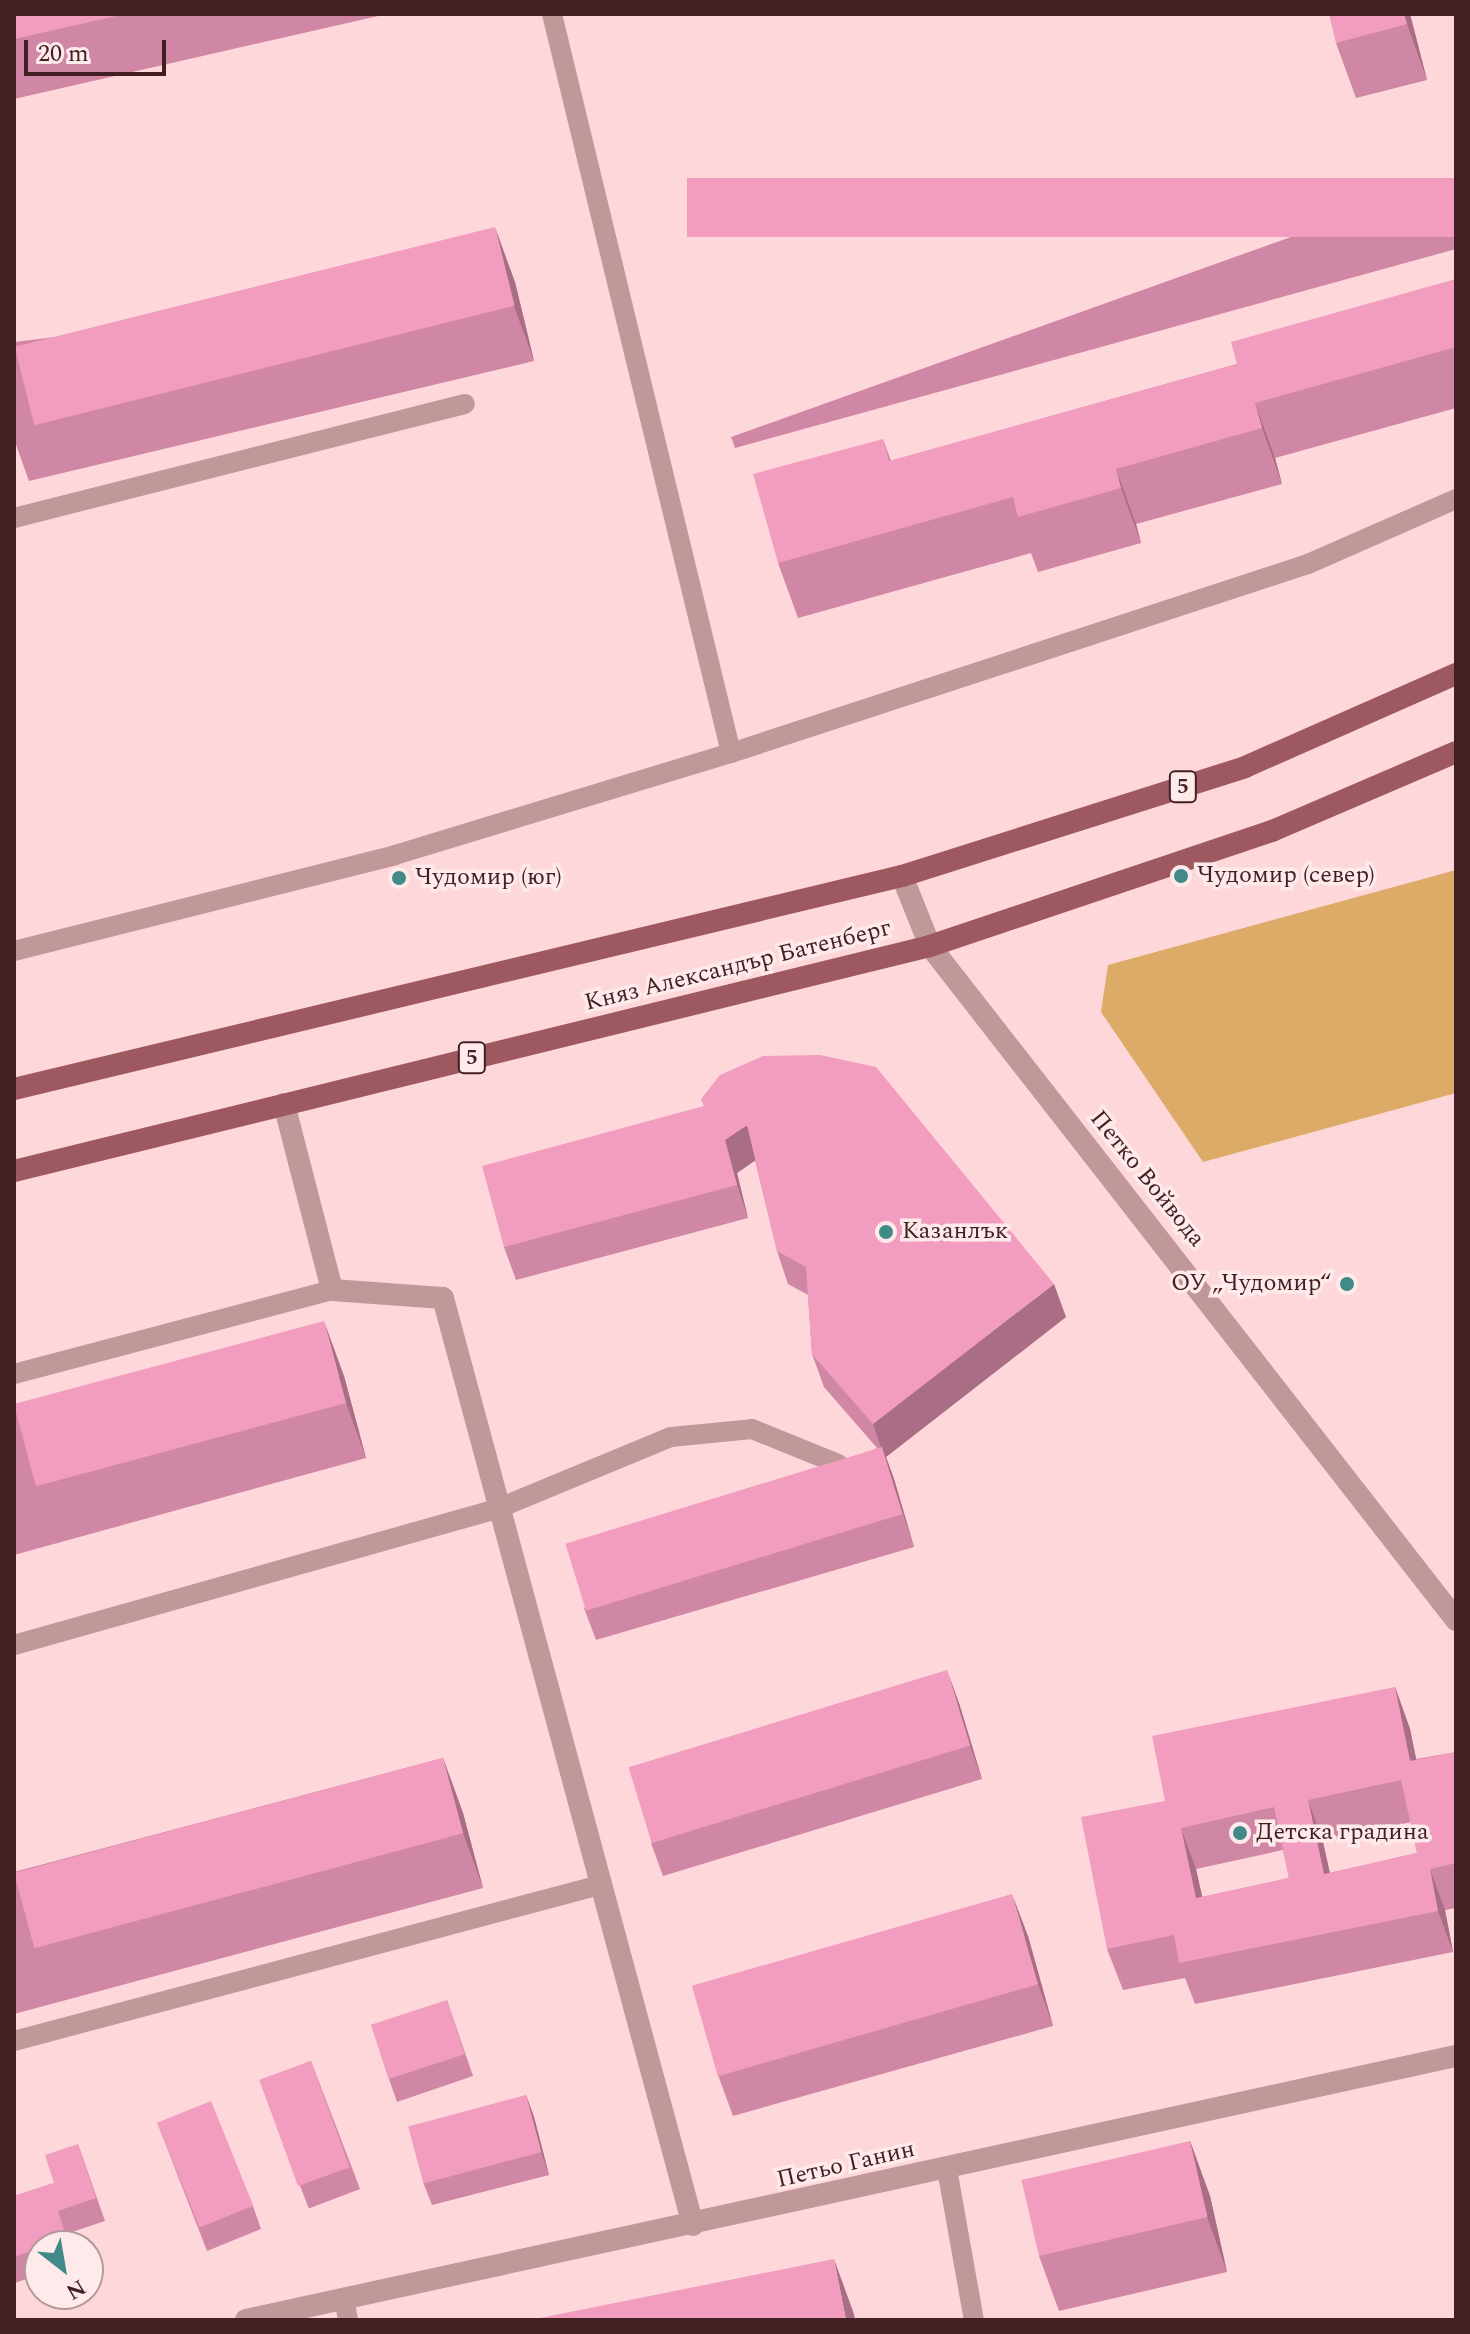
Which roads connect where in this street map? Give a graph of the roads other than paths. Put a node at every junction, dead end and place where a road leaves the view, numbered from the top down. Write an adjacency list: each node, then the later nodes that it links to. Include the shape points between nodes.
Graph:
1 (552, 14): 7 (lane)
2 (465, 404): 4 (lane)
3 (1456, 499): 7 (lane, via 1308,564)
4 (14, 518)
5 (1456, 674): 8 (main road, Княз Александър Батенберг / 5, via 1245,767)
6 (1456, 752): 9 (main road, Княз Александър Батенберг / 5, via 1272,831)
7 (731, 753): 10 (lane, via 395,855)
8 (902, 876): 9 (street, Петко Войвода); 11 (main road, Княз Александър Батенберг / 5)
9 (930, 946): 12 (main road, Княз Александър Батенберг / 5); 18 (street, Петко Войвода)
10 (14, 951)
11 (14, 1089)
12 (284, 1104): 13 (main road, Княз Александър Батенберг / 5); 14 (street)
13 (14, 1171)
14 (332, 1290): 15 (lane); 17 (street, via 443,1298)
15 (14, 1374)
16 (838, 1464): 17 (lane, via 752,1429 671,1437)
17 (497, 1509): 19 (lane); 20 (street)
18 (1456, 1620)
19 (14, 1645)
20 (600, 1885): 21 (lane); 24 (street)
21 (14, 2041)
22 (1456, 2056): 23 (street, Петьо Ганин)
23 (947, 2169): 24 (street, Петьо Ганин); 27 (lane)
24 (693, 2225): 25 (street, Петьо Ганин)
25 (346, 2310): 26 (street, Петьо Ганин)
26 (246, 2320)
27 (974, 2320)

